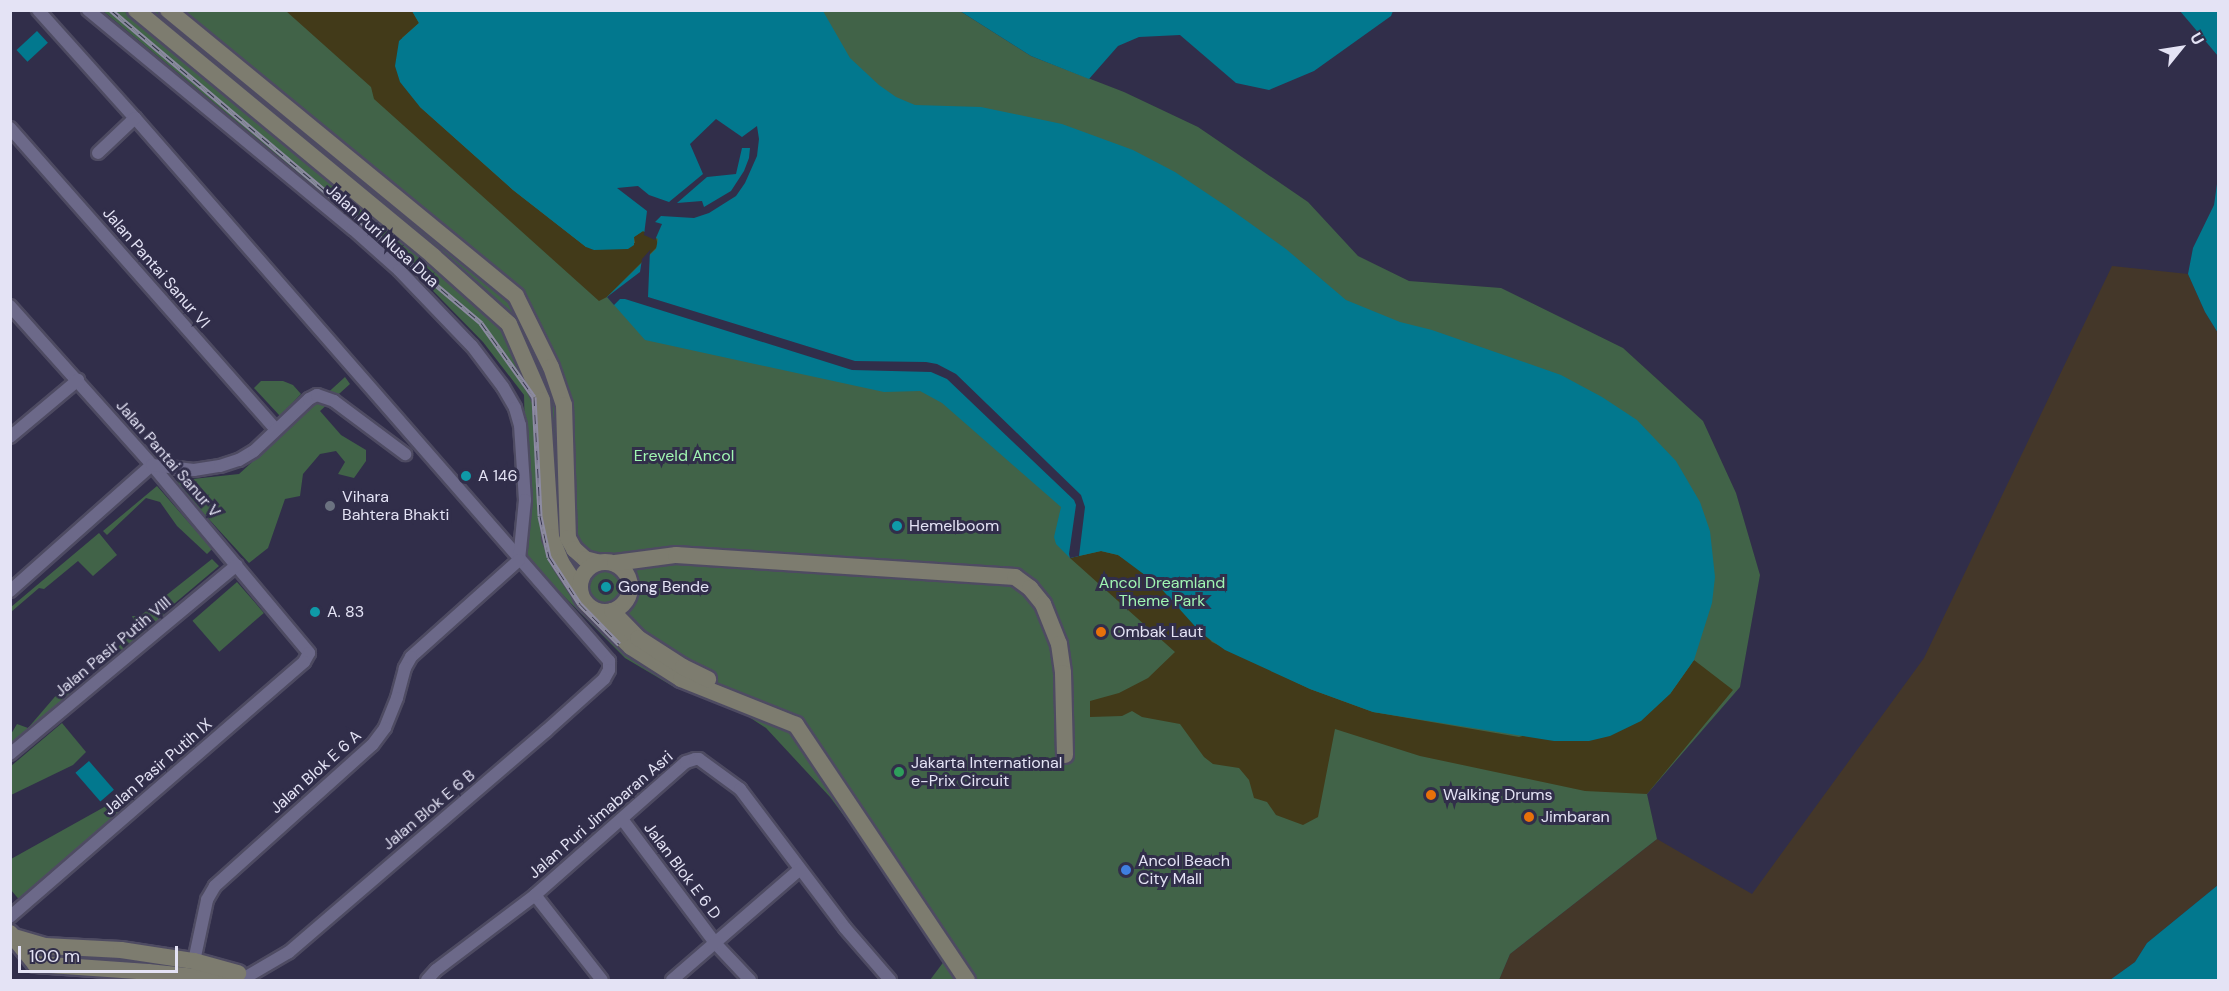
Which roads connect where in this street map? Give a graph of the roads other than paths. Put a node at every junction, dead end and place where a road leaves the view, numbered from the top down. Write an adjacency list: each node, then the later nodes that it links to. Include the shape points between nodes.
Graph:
1 (38, 10): 5 (street)
2 (88, 10): 16 (street, Jalan Puri Nusa Dua, via 353,229 399,270 472,346 503,387 520,425 525,500)
3 (136, 10): 9 (street)
4 (168, 10): 8 (street)
5 (135, 117): 7 (street); 16 (street)
6 (10, 128): 12 (street, Jalan Pantai Sanur VI)
7 (98, 153)
8 (423, 221): 9 (street); 17 (street, via 509,290 526,313 564,405 568,538 585,559)
9 (409, 238): 21 (street, via 508,324 542,400 550,537)
10 (10, 306): 11 (street, Jalan Pantai Sanur V)
11 (78, 380): 13 (street); 15 (street, Jalan Pantai Sanur V)
12 (276, 430): 14 (street, via 309,399 321,395 358,417); 15 (street, via 254,451 220,466 194,470)
13 (10, 437)
14 (405, 454)
15 (152, 465): 18 (street, Jalan Pantai Sanur V); 20 (street)
16 (519, 560): 35 (street, Jalan Blok E 6 A, via 411,657 385,728 372,745 215,886 207,900); 37 (street, Jalan Blok E 6 B, via 604,654 609,661 604,679 289,952)
17 (597, 562): 19 (street); 21 (street, via 583,573)
18 (237, 565): 24 (street, Jalan Pantai Sanur V); 26 (street, Jalan Pasir Putih VIII)
19 (620, 568): 23 (street, via 630,588 627,599); 27 (street, via 676,555 1015,578 1043,604 1059,644 1063,673)
20 (10, 591)
21 (580, 591): 22 (street)
22 (593, 610): 23 (street); 25 (street, via 631,647 681,679)
23 (612, 611): 25 (street, via 638,638 683,668 748,698)
24 (297, 637): 31 (street, Jalan Pasir Putih IX, via 309,650 304,662)
25 (774, 716): 43 (street, via 796,726)
26 (10, 754)
27 (1061, 756)
28 (622, 819): 29 (street, Jalan Puri Jimabaran Asri, via 686,762 699,759 740,789); 30 (street, Jalan Puri Jimabaran Asri); 33 (street, Jalan Blok E 6 D)
29 (800, 869): 33 (street); 42 (street, Jalan Puri Jimabaran Asri)
30 (535, 895): 38 (street, Jalan Puri Jimabaran Asri, via 436,970); 39 (street)
31 (10, 917)
32 (12, 935): 34 (street, via 45,946); 36 (street, via 35,964)
33 (715, 943): 40 (street); 41 (street, Jalan Blok E 6 D)
34 (121, 950): 35 (street); 36 (street)
35 (194, 961): 37 (street)
36 (122, 970): 37 (street)
37 (239, 978)
38 (428, 981)
39 (602, 981)
40 (672, 981)
41 (750, 981)
42 (890, 981)
43 (967, 981)

